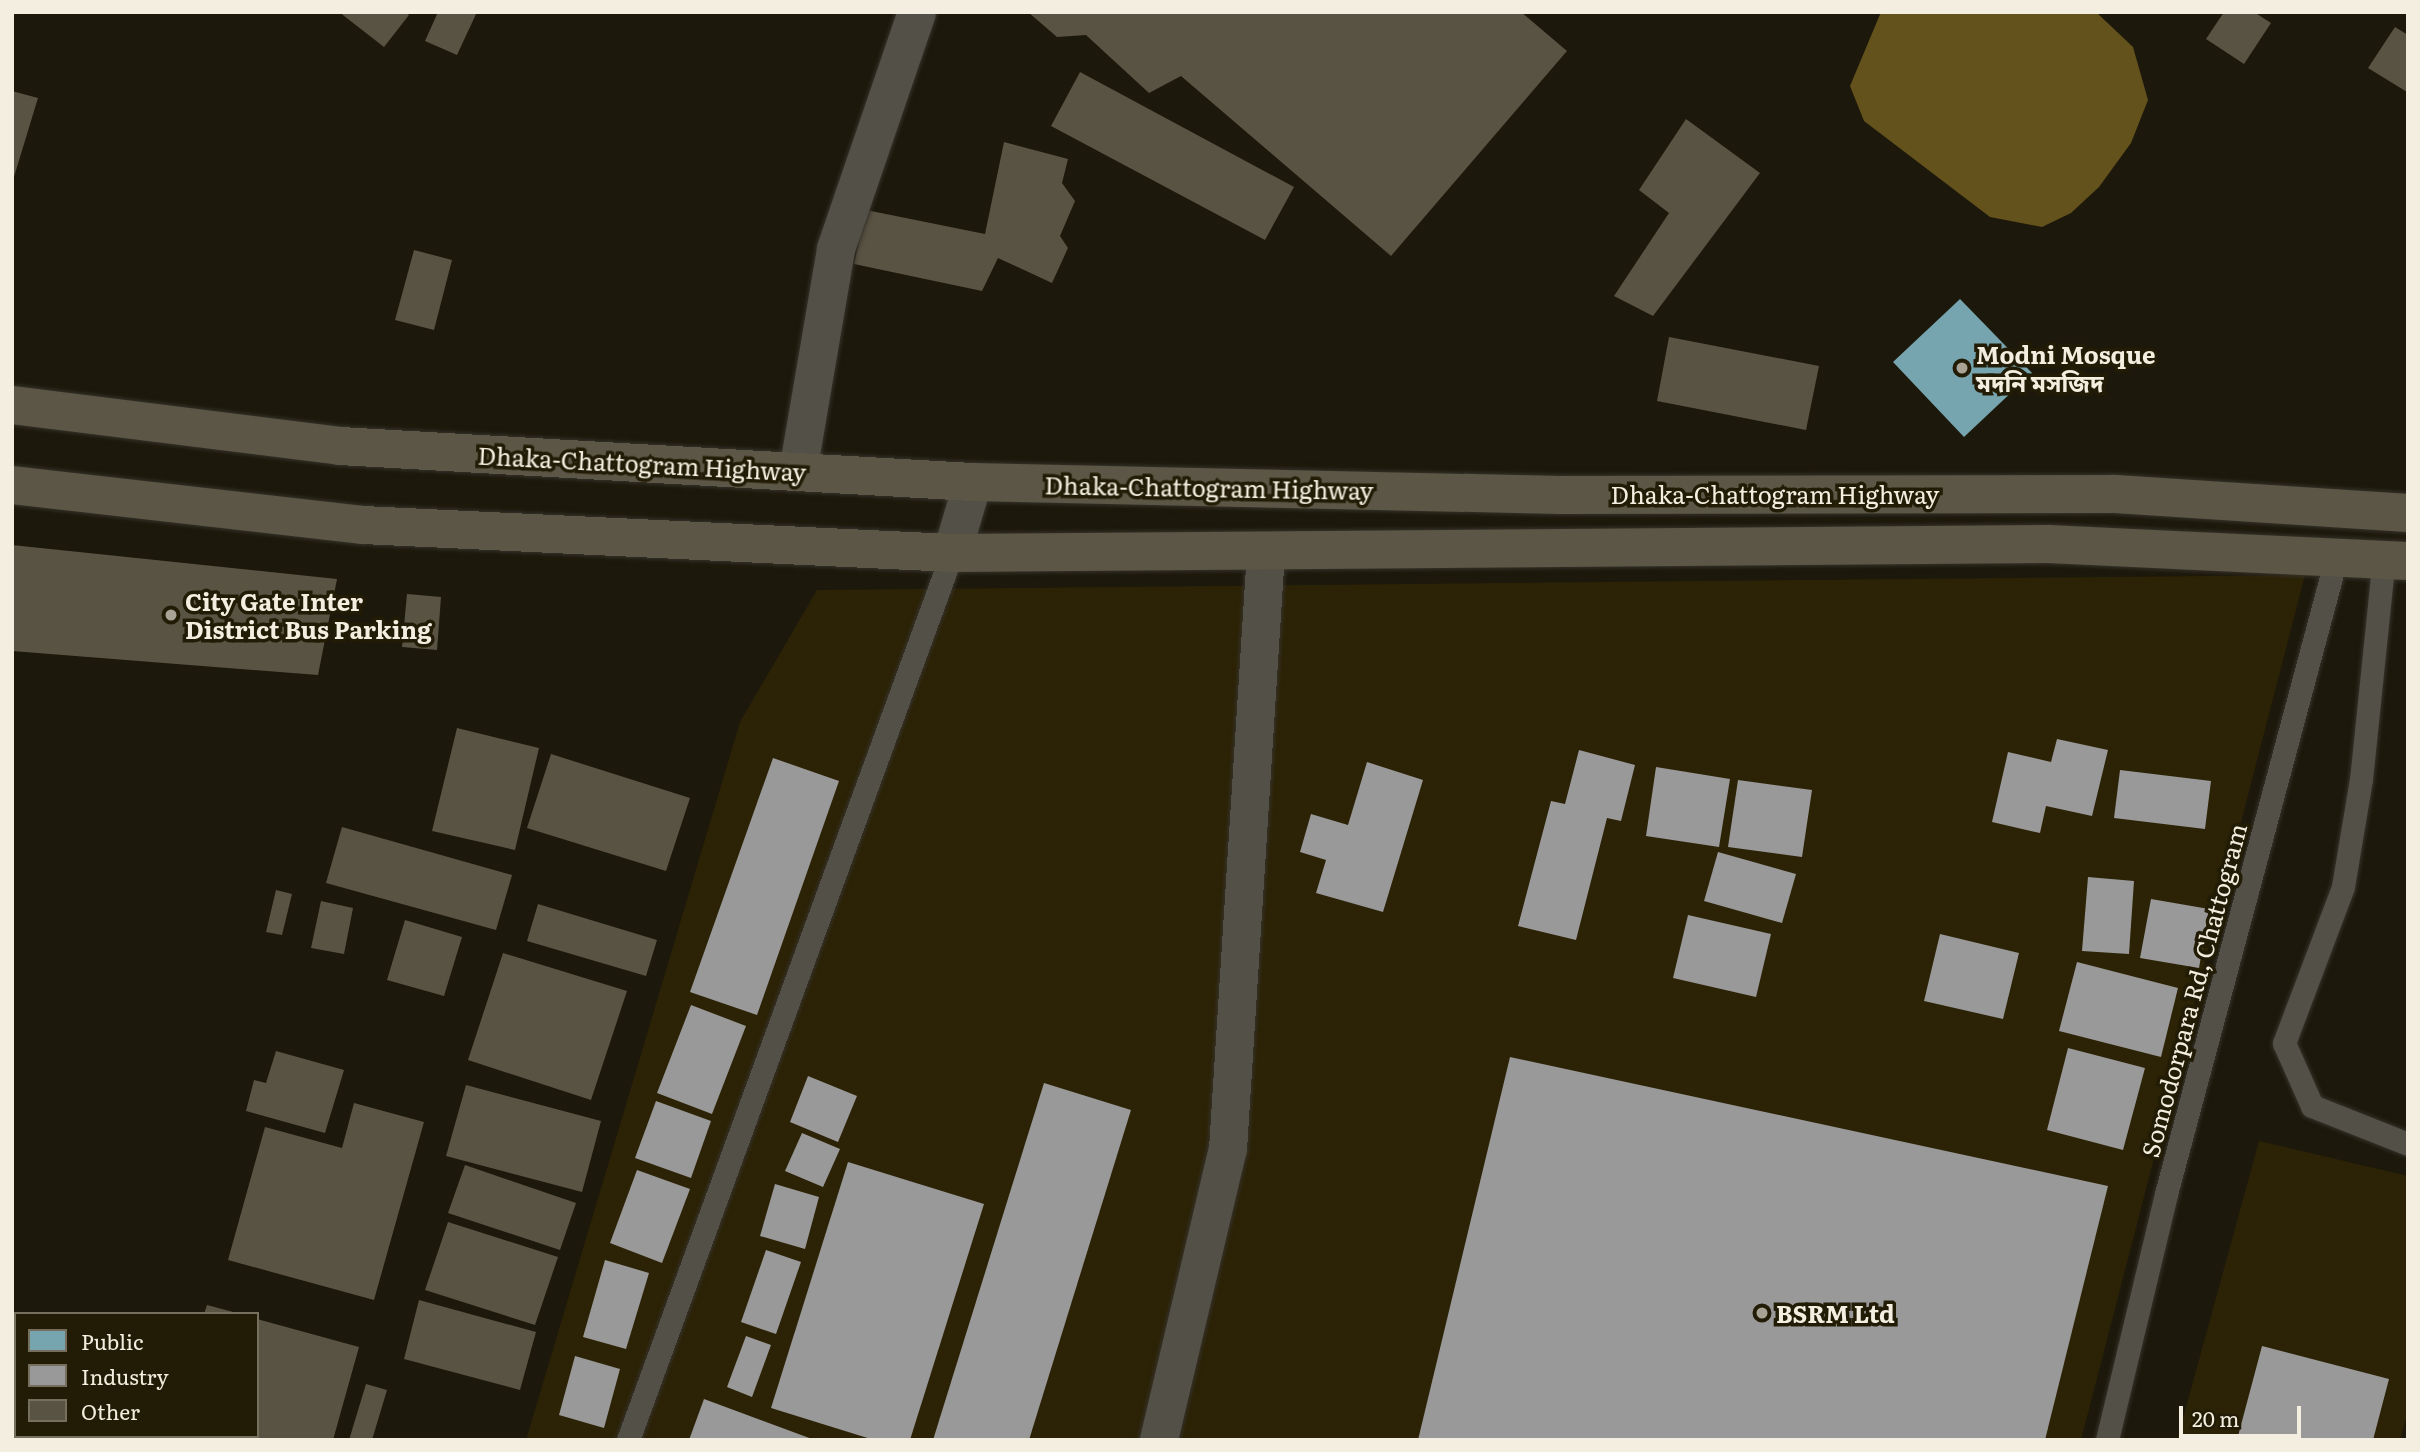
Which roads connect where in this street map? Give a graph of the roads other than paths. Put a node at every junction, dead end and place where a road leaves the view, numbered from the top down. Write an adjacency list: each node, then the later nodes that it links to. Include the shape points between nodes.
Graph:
1 (916, 12): 3 (street, via 836,249)
2 (12, 405): 3 (highway, Dhaka-Chattogram Highway, via 340,446)
3 (798, 472): 4 (highway, Dhaka-Chattogram Highway)
4 (973, 482): 6 (highway, Dhaka-Chattogram Highway, via 1560,495 2115,494); 8 (street)
5 (12, 485): 8 (highway, via 363,525)
6 (2408, 513)
7 (1266, 552): 8 (highway); 9 (highway, via 2049,544); 13 (street, via 1228,1149)
8 (952, 553): 12 (lane)
9 (2337, 555): 10 (highway); 14 (lane, Somodorpara Rd, Chattogram, via 2166,1194)
10 (2396, 559): 11 (lane, via 2343,887 2284,1043 2312,1106)
11 (2408, 1144)
12 (628, 1440)
13 (1159, 1440)
14 (2107, 1440)

